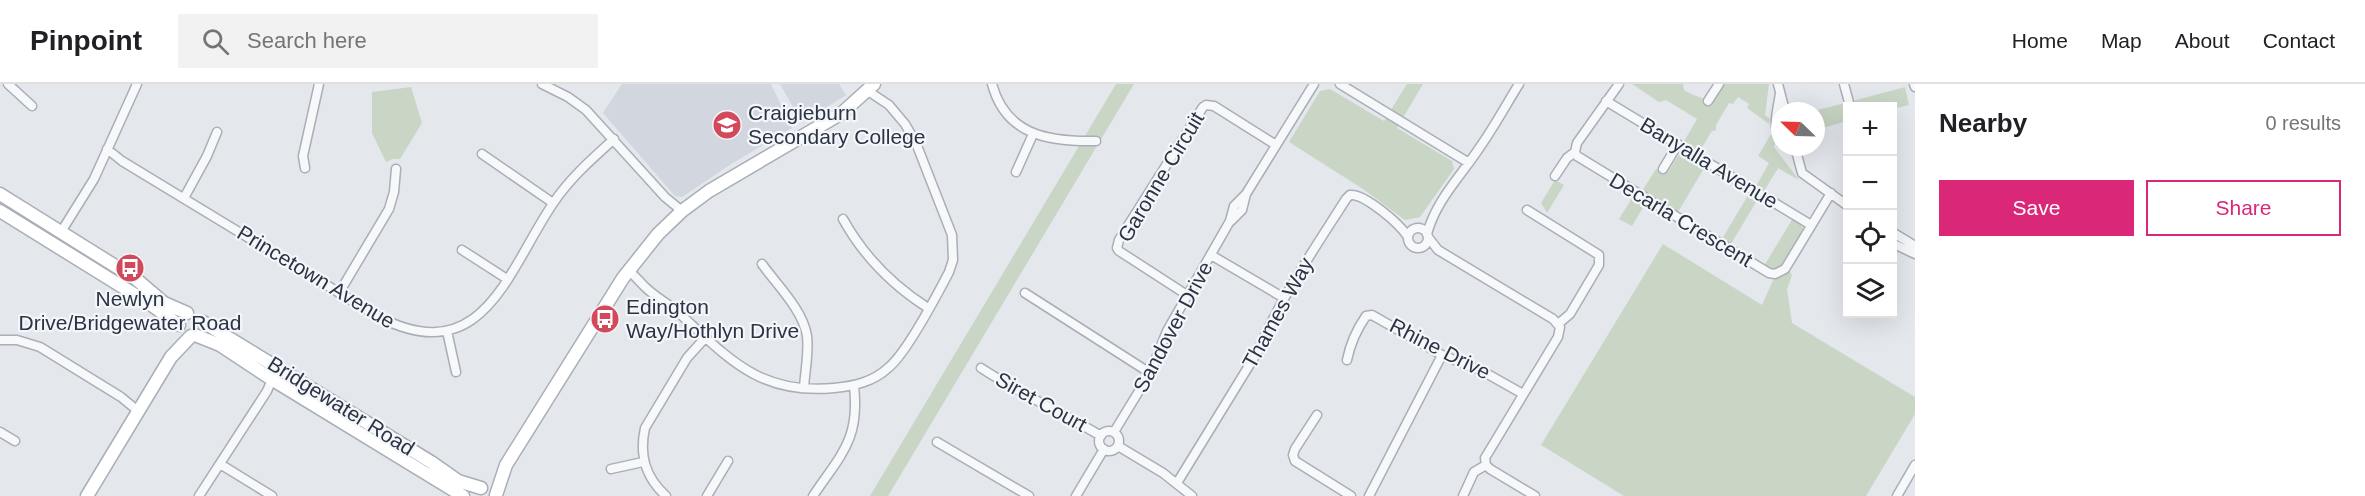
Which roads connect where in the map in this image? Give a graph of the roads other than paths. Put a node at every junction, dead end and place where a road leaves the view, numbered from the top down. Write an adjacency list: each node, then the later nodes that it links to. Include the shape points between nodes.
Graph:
1 (8, 84): 16 (street)
2 (137, 84): 24 (street)
3 (319, 84): 31 (street, via 303,156)
4 (542, 84): 19 (street, via 586,110)
5 (992, 84): 18 (street, via 1006,113)
6 (1314, 84): 22 (street, Sandover Drive)
7 (1340, 84): 28 (street)
8 (1519, 84): 28 (street)
9 (1619, 84): 13 (street)
10 (1719, 84): 14 (street)
11 (1844, 84): 15 (street)
12 (872, 86): 42 (street, via 833,119 726,180); 64 (street, via 916,143 952,235 949,272)
13 (1606, 101): 21 (street, Banyalla Avenue); 23 (street)
14 (1708, 101)
15 (1849, 102)
16 (32, 106)
17 (218, 132): 37 (street)
18 (1033, 134): 20 (street, via 1059,141); 33 (street)
19 (614, 139): 39 (street, Princetown Avenue, via 571,179); 42 (street)
20 (1096, 141)
21 (1678, 144): 30 (street); 45 (street, Banyalla Avenue)
22 (1276, 145): 56 (street, Sandover Drive, via 1246,194 1234,206); 62 (street, Garonne Circuit, via 1214,106 1206,105 1119,240 1117,248 1128,258)
23 (1575, 152): 34 (street); 45 (street, Decarla Crescent, via 1590,165 1769,273 1785,269)
24 (105, 154): 37 (street, Princetown Avenue); 47 (street)
25 (482, 154): 39 (street)
26 (1793, 156): 29 (street)
27 (1797, 156): 29 (street)
28 (1470, 163): 43 (street)
29 (1799, 164): 35 (street, via 1802,173)
30 (1667, 167)
31 (305, 168)
32 (396, 169): 60 (street, via 389,209)
33 (1016, 172)
34 (1555, 176)
35 (1831, 193): 38 (street); 45 (street, Decarla Crescent)
36 (0, 194): 47 (street)
37 (184, 198): 60 (street, Princetown Avenue)
38 (1843, 202)
39 (553, 203): 59 (street, Princetown Avenue)
40 (1527, 210): 67 (street, via 1599,255 1599,265 1570,314)
41 (0, 211): 68 (street, Bridgewater Road, via 150,304)
42 (679, 214): 58 (street)
43 (1432, 218): 46 (street); 48 (street)
44 (843, 219): 64 (street, via 878,268)
45 (1811, 225)
46 (1413, 231): 48 (street, via 1424,229); 52 (street, via 1411,245); 63 (street, Thames Way, via 1360,196 1350,195)
47 (61, 232): 65 (street, via 136,279 164,303)
48 (1428, 235): 52 (street); 54 (street)
49 (1897, 235): 51 (street)
50 (1897, 245): 55 (street)
51 (1915, 246)
52 (1421, 247): 54 (street)
53 (462, 250): 59 (street)
54 (1438, 250): 67 (street)
55 (1915, 254)
56 (1211, 255): 62 (street, Sandover Drive); 63 (street)
57 (762, 264): 80 (street, via 804,326)
58 (625, 274): 70 (street, via 678,312); 98 (street)
59 (507, 279): 69 (street, Princetown Avenue, via 481,314)
60 (339, 293): 69 (street, Princetown Avenue, via 399,327 421,333)
61 (1025, 293): 77 (street)
62 (1187, 295): 77 (street, Sandover Drive)
63 (1284, 298): 97 (street, Thames Way, via 1258,351)
64 (928, 308): 79 (street, via 890,367)
65 (187, 313): 66 (street, via 197,314); 68 (street, via 181,318)
66 (203, 322): 68 (street, via 202,328); 72 (street, Bridgewater Road)
67 (1558, 324): 81 (street, via 1560,334)
68 (187, 332): 78 (street, Bridgewater Road, via 220,345); 82 (street)
69 (447, 332): 76 (street)
70 (705, 338): 80 (street, via 744,370); 92 (street, via 687,358 649,420 642,440)
71 (0, 340): 82 (street, via 40,347)
72 (246, 348): 78 (street, via 272,369); 98 (street, Bridgewater Road, via 453,477)
73 (1442, 355): 74 (street, Rhine Drive, via 1372,315 1362,321); 81 (street, Rhine Drive); 110 (street)
74 (1347, 360)
75 (981, 368): 86 (street, Siret Court)
76 (456, 372)
77 (1150, 373): 85 (street, Sandover Drive)
78 (268, 377): 93 (street, via 262,396); 102 (street, Bridgewater Road)
79 (854, 386): 80 (street); 105 (street, via 854,430)
80 (804, 388)
81 (1523, 394): 94 (street, via 1487,452)
82 (139, 408): 99 (street)
83 (1317, 415): 109 (street, via 1295,449 1295,461)
84 (0, 432): 87 (street)
85 (1114, 432): 86 (street, via 1106,431); 89 (street, via 1119,437)
86 (1101, 436): 90 (street)
87 (15, 441)
88 (937, 442): 106 (street)
89 (1118, 446): 90 (street); 97 (street)
90 (1104, 450): 107 (street)
91 (728, 461): 104 (street)
92 (644, 462): 96 (street); 103 (street, via 649,477)
93 (220, 464): 100 (street); 101 (street)
94 (1486, 465): 111 (street, via 1474,472); 112 (street)
95 (1915, 465): 113 (street)
96 (611, 470)
97 (1177, 483): 108 (street)
98 (486, 493)
99 (87, 496)
100 (200, 496)
101 (272, 496)
102 (463, 496)
103 (666, 496)
104 (707, 496)
105 (813, 496)
106 (1029, 496)
107 (1076, 496)
108 (1192, 496)
109 (1351, 496)
110 (1369, 496)
111 (1463, 496)
112 (1535, 496)
113 (1896, 496)

